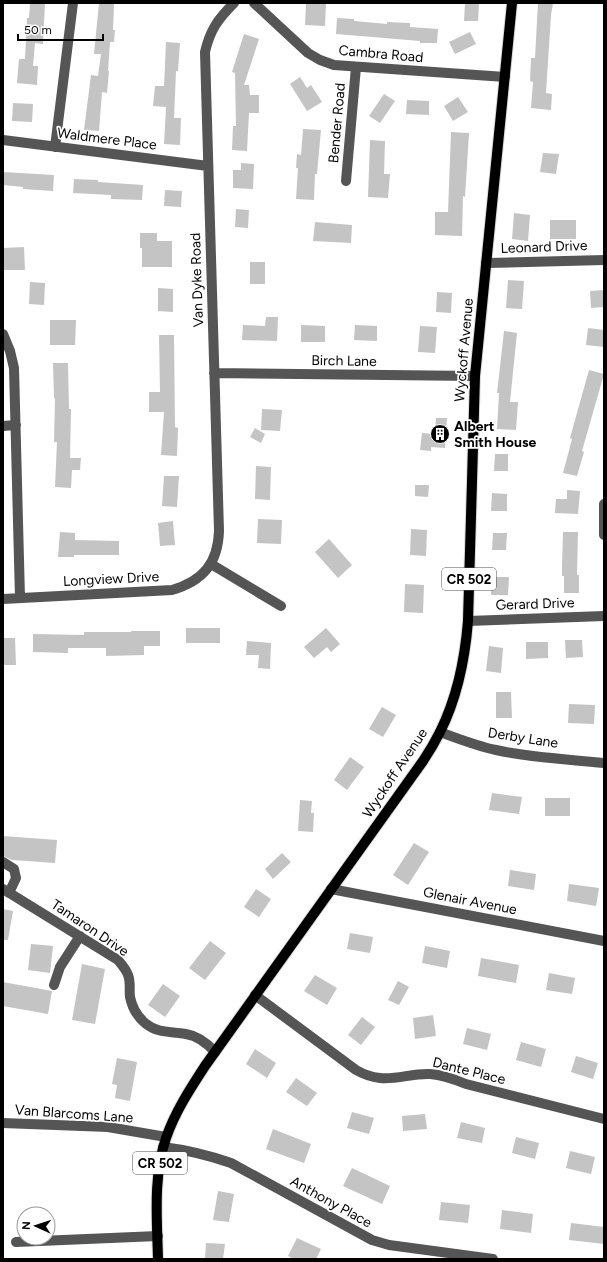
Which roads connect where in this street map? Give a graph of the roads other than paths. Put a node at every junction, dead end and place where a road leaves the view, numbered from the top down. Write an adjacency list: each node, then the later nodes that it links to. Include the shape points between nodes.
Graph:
1 (73, 3): 8 (street)
2 (234, 3): 9 (street, Van Dyke Road, via 214,25 205,52)
3 (254, 3): 5 (street, Cambra Road, via 320,60)
4 (512, 3): 6 (main road, Wyckoff Avenue / CR 502)
5 (356, 68): 6 (street, Cambra Road); 10 (street, Bender Road)
6 (505, 77): 12 (main road, Wyckoff Avenue / CR 502)
7 (3, 140): 8 (street, Waldmere Place)
8 (55, 147): 9 (street, Waldmere Place)
9 (208, 166): 14 (street, Van Dyke Road)
10 (346, 181)
11 (604, 260): 12 (street, Leonard Drive)
12 (486, 263): 15 (main road, Wyckoff Avenue / CR 502)
13 (3, 334): 16 (street, via 14,368)
14 (214, 373): 15 (street, Birch Lane); 20 (street, Van Dyke Road, via 219,541)
15 (475, 376): 25 (main road, Wyckoff Avenue / CR 502)
16 (16, 425): 17 (street); 21 (street)
17 (3, 426)
18 (604, 504): 19 (street)
19 (604, 536)
20 (211, 564): 21 (street, Longview Drive, via 195,580 172,590); 23 (street)
21 (20, 598): 22 (street, Longview Drive)
22 (3, 599)
23 (281, 606)
24 (604, 616): 25 (street, Gerard Drive)
25 (468, 620): 26 (main road, Wyckoff Avenue / CR 502, via 460,678)
26 (440, 732): 27 (street, Derby Lane, via 496,750); 29 (main road, Wyckoff Avenue / CR 502, via 423,761)
27 (604, 763)
28 (6, 864): 30 (street, via 14,869 16,878)
29 (331, 889): 32 (street, Glenair Avenue); 34 (main road, Wyckoff Avenue / CR 502)
30 (6, 891): 31 (street, Tamaron Drive)
31 (80, 936): 33 (street, via 60,967); 35 (street, Tamaron Drive, via 124,966 133,1006 146,1024 165,1032 198,1037)
32 (604, 941)
33 (54, 985)
34 (255, 994): 35 (main road, Wyckoff Avenue / CR 502); 36 (street, Dante Place, via 356,1070 368,1076 387,1078 431,1074 448,1077 466,1084)
35 (215, 1052): 38 (main road, Wyckoff Avenue / CR 502, via 178,1110)
36 (604, 1119)
37 (3, 1123): 38 (street, Van Blarcoms Lane, via 108,1127)
38 (166, 1137): 39 (main road, CR 502)
39 (163, 1147): 40 (main road, CR 502, via 156,1194); 43 (street, Anthony Place, via 208,1154 231,1163 372,1240 389,1245)
40 (158, 1236): 41 (street); 42 (main road, CR 502)
41 (56, 1240)
42 (158, 1259)
43 (493, 1259)

